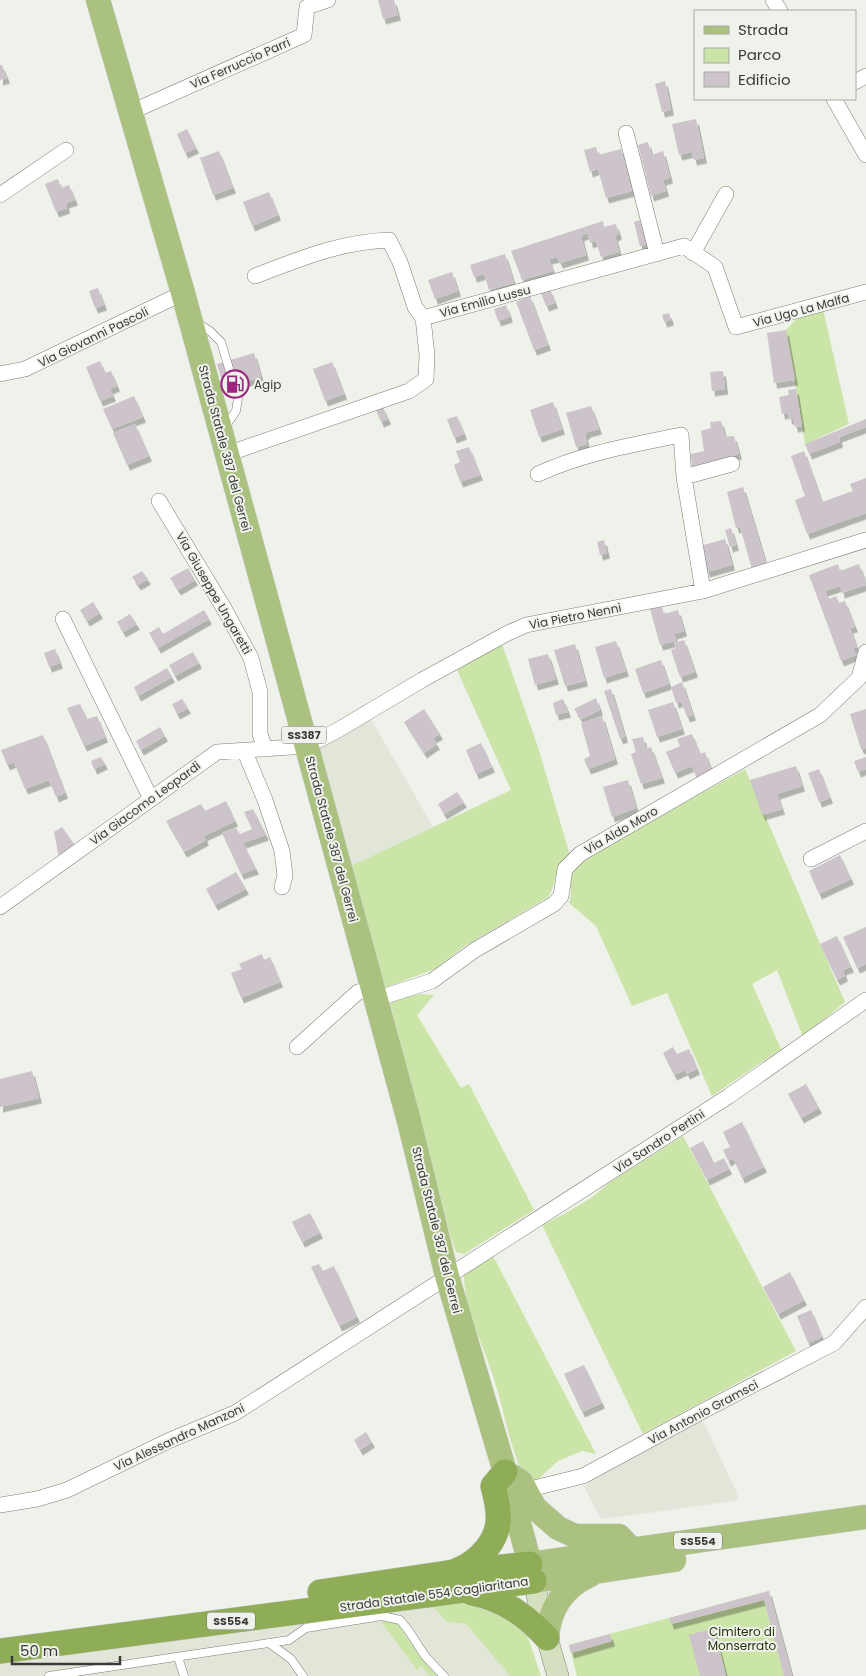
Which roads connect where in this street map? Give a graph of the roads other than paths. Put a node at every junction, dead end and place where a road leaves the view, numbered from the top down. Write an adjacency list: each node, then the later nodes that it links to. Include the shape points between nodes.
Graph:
1 (98, 0): 4 (main road, Strada Statale 387 del Gerrei / SS387)
2 (328, 0): 4 (street, Via Ferruccio Parri, via 307,7 304,35)
3 (835, 100): 7 (street)
4 (130, 112): 14 (main road, Strada Statale 387 del Gerrei / SS387)
5 (626, 132): 11 (street)
6 (66, 150): 9 (street)
7 (866, 156)
8 (726, 194): 10 (street)
9 (0, 195)
10 (693, 253): 11 (street, Via Emilio Lussu, via 684,246); 16 (street, Via Emilio Lussu, via 715,267)
11 (657, 254): 15 (street, Via Emilio Lussu)
12 (255, 276): 15 (street, via 341,246 389,240 415,307)
13 (866, 292): 16 (street, Via Ugo La Malfa)
14 (183, 293): 17 (street, Via Giovanni Pascoli, via 25,369); 18 (main road, Strada Statale 387 del Gerrei / SS387)
15 (424, 318): 18 (street, Via Emilio Lussu, via 426,379 409,391)
16 (736, 327)
17 (0, 374)
18 (224, 443): 27 (main road, Strada Statale 387 del Gerrei / SS387)
19 (732, 464): 21 (street)
20 (538, 474): 21 (street, via 598,453 681,435)
21 (684, 477): 24 (street)
22 (159, 501): 28 (street, Via Giuseppe Ungaretti, via 251,658 260,692 260,734)
23 (866, 540): 24 (street, Via Pietro Nenni)
24 (703, 591): 27 (street, Via Pietro Nenni, via 526,625)
25 (63, 619): 30 (street)
26 (866, 652): 35 (street, Via Aldo Moro, via 859,678 820,715 580,854 566,869 561,896 554,904 475,950 432,981)
27 (307, 746): 28 (street, Via Giacomo Leopardi); 35 (main road, Strada Statale 387 del Gerrei / SS387)
28 (265, 749): 29 (street, Via Giacomo Leopardi)
29 (244, 750): 30 (street, Via Giacomo Leopardi, via 217,752); 33 (street, via 282,851 285,876)
30 (151, 799): 34 (street, Via Giacomo Leopardi)
31 (866, 831): 32 (street)
32 (811, 859)
33 (282, 887)
34 (0, 907)
35 (374, 994): 37 (street, Via Aldo Moro, via 358,992); 38 (main road, Strada Statale 387 del Gerrei / SS387)
36 (866, 1000): 38 (street, Via Sandro Pertini, via 728,1096)
37 (298, 1048)
38 (447, 1276): 40 (main road, Strada Statale 387 del Gerrei / SS387); 42 (street, Via Alessandro Manzoni, via 235,1413 168,1440 67,1490)
39 (866, 1307): 41 (street, Via Antonio Gramsci, via 834,1343 583,1476)
40 (505, 1472): 41 (main road, via 522,1482); 46 (main road, Strada Statale 387 del Gerrei / SS387); 48 (highway, via 493,1486 498,1524 490,1544)
41 (526, 1490): 45 (main road, via 535,1508 558,1528 575,1536 619,1536)
42 (0, 1505)
43 (866, 1517): 45 (main road, Strada Statale 554 Cagliaritana / SS554)
44 (866, 1530): 47 (main road, Strada Statale 554 Cagliaritana / SS554)
45 (632, 1550): 46 (main road, Strada Statale 554 Cagliaritana / SS554)
46 (532, 1572): 47 (main road, Strada Statale 554 Cagliaritana / SS554); 48 (highway, Strada Statale 554 Cagliaritana / SS554); 50 (main road)
47 (602, 1572): 50 (main road, via 582,1579 565,1591 552,1613)
48 (455, 1582): 49 (highway, Strada Statale 554 Cagliaritana / SS554); 50 (highway, via 512,1608); 52 (highway, Strada Statale 554 Cagliaritana / SS554)
49 (0, 1636)
50 (547, 1638): 58 (main road)
51 (270, 1643): 53 (lane); 56 (lane, via 291,1659); 57 (lane, via 289,1640 306,1628 382,1616 400,1620 425,1656)
52 (0, 1651)
53 (178, 1657): 54 (lane); 55 (lane)
54 (49, 1676)
55 (184, 1676)
56 (303, 1676)
57 (444, 1676)
58 (558, 1676)

